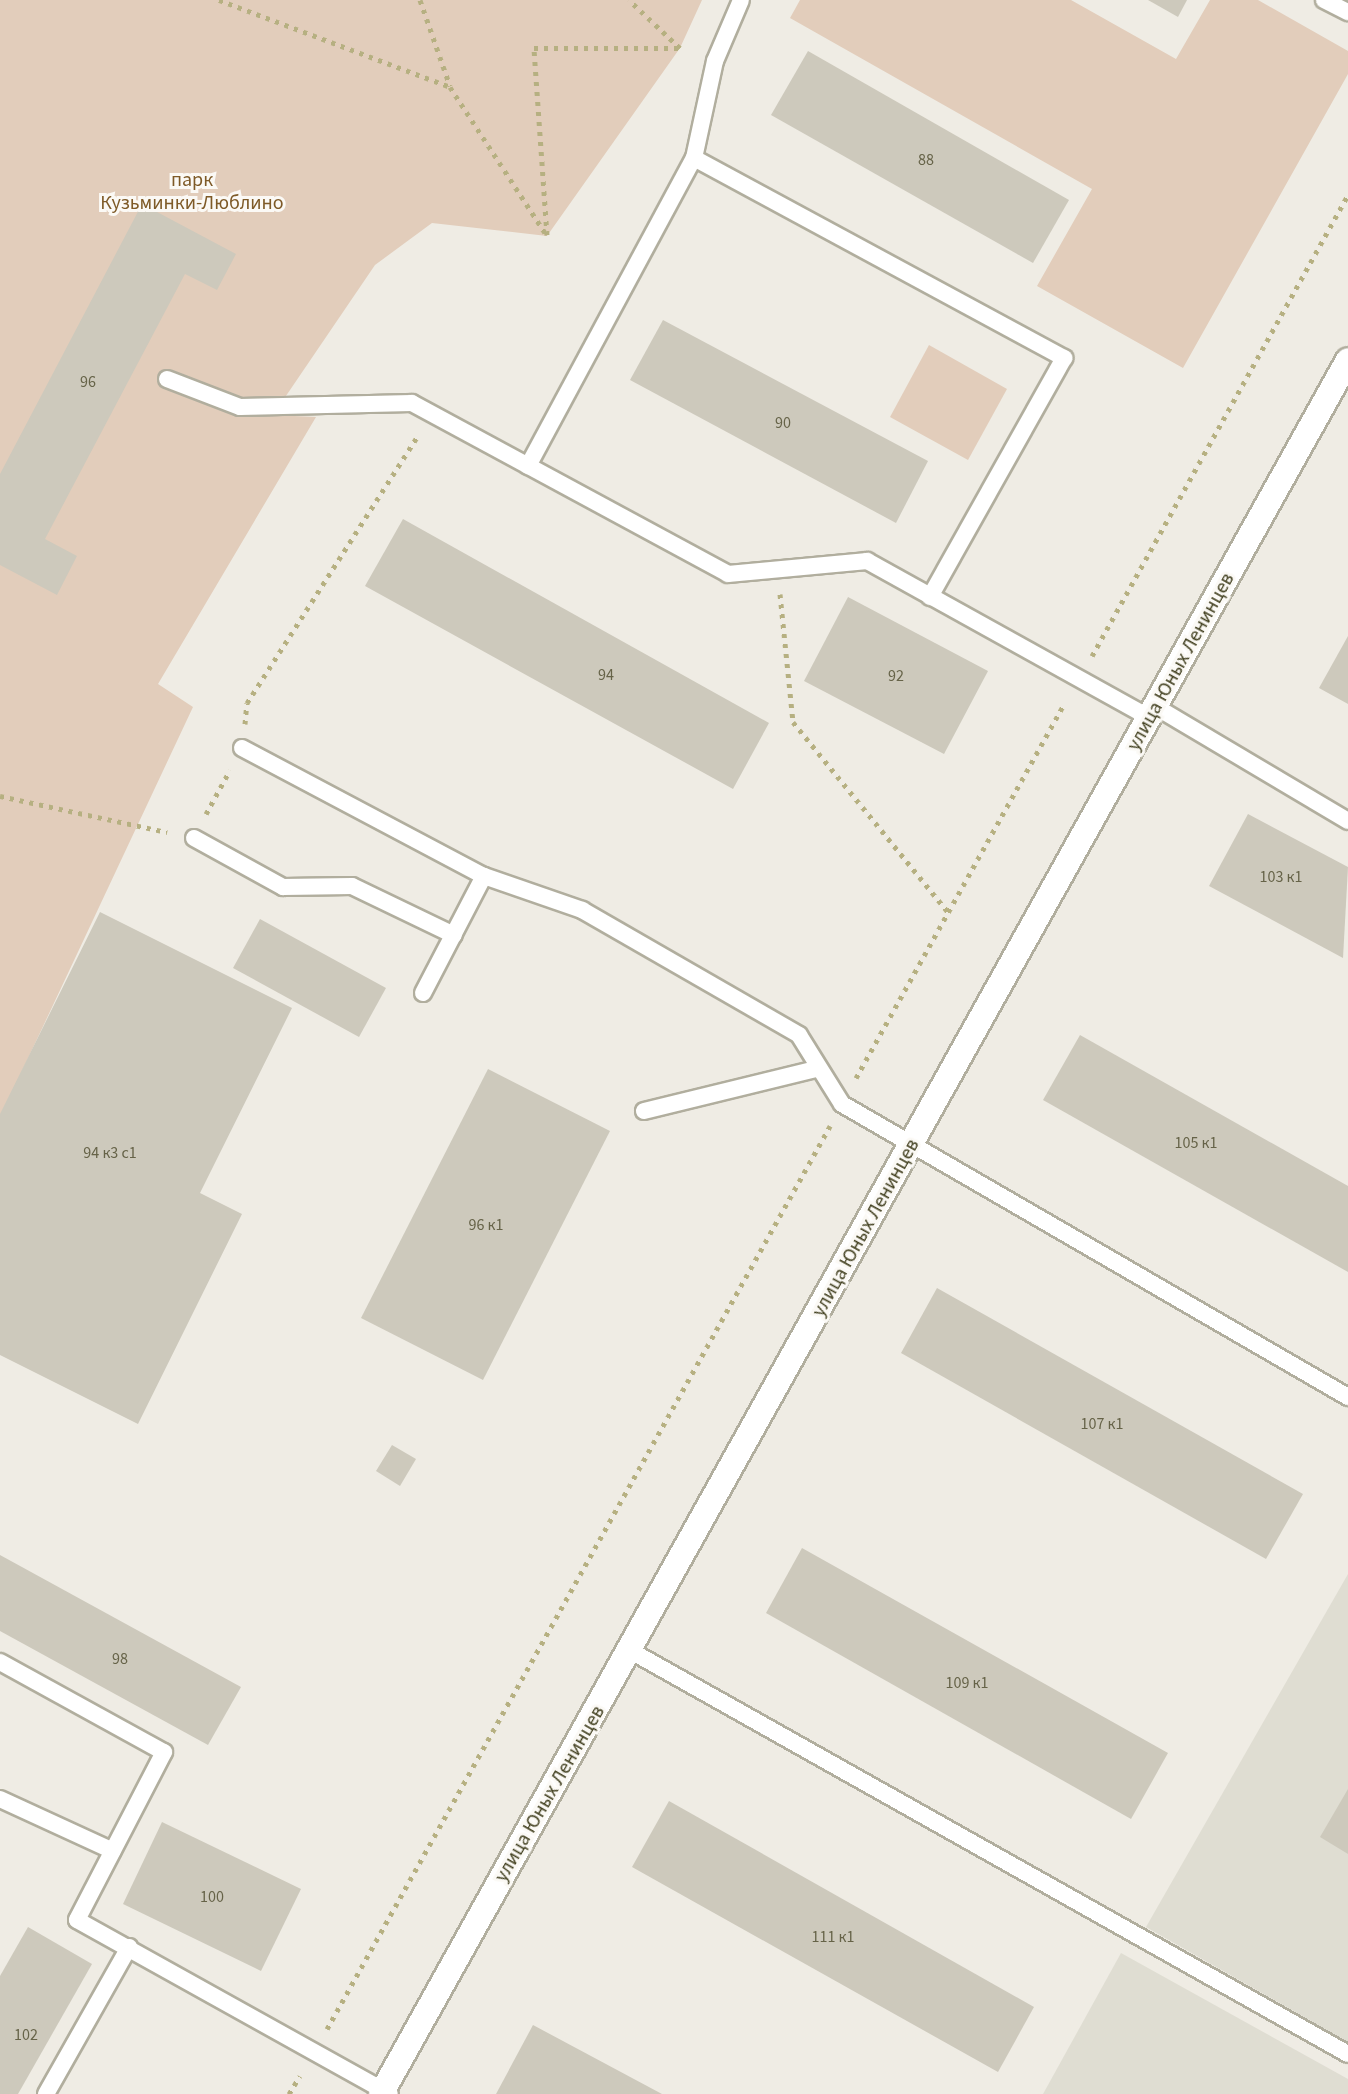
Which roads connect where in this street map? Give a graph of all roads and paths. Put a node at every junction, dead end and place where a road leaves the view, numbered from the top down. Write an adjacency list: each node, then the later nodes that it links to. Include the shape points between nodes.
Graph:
1 (219, 0): 7 (path)
2 (420, 0): 7 (path)
3 (629, 0): 7 (path, via 680,48 534,48 547,236)
4 (741, 0): 8 (lane, via 715,61)
5 (1324, 0): 6 (lane)
6 (1348, 12)
7 (450, 87)
8 (694, 158): 13 (lane); 15 (lane, via 1064,358)
9 (1348, 195): 16 (path)
10 (1348, 360): 17 (main road, улица Юных Ленинцев)
11 (167, 379): 12 (lane, via 240,407 412,403)
12 (432, 414): 13 (lane); 18 (path, via 247,703)
13 (528, 466): 14 (lane, via 728,574)
14 (778, 570): 15 (lane, via 867,561); 23 (path, via 793,722)
15 (930, 597): 16 (lane)
16 (1079, 679): 17 (lane); 23 (path)
17 (1153, 713): 20 (lane); 29 (main road, улица Юных Ленинцев)
18 (242, 748): 21 (path); 22 (lane)
19 (0, 796): 21 (path)
20 (1348, 821)
21 (194, 838): 24 (lane, via 283,887 352,886)
22 (484, 876): 24 (lane); 26 (lane, via 582,910 799,1035)
23 (949, 913): 27 (path)
24 (454, 935): 25 (lane)
25 (423, 993)
26 (816, 1069): 27 (lane); 28 (lane)
27 (842, 1104): 29 (lane); 36 (path)
28 (644, 1111)
29 (912, 1146): 30 (lane); 31 (main road, улица Юных Ленинцев)
30 (1348, 1397)
31 (631, 1651): 37 (lane); 38 (main road, улица Юных Ленинцев)
32 (0, 1662): 34 (lane, via 164,1752)
33 (0, 1799): 34 (lane)
34 (113, 1851): 35 (lane, via 77,1920)
35 (129, 1947): 36 (lane); 39 (lane)
36 (315, 2051): 38 (lane); 40 (path)
37 (1348, 2054)
38 (385, 2093)
39 (46, 2094)
40 (289, 2094)

